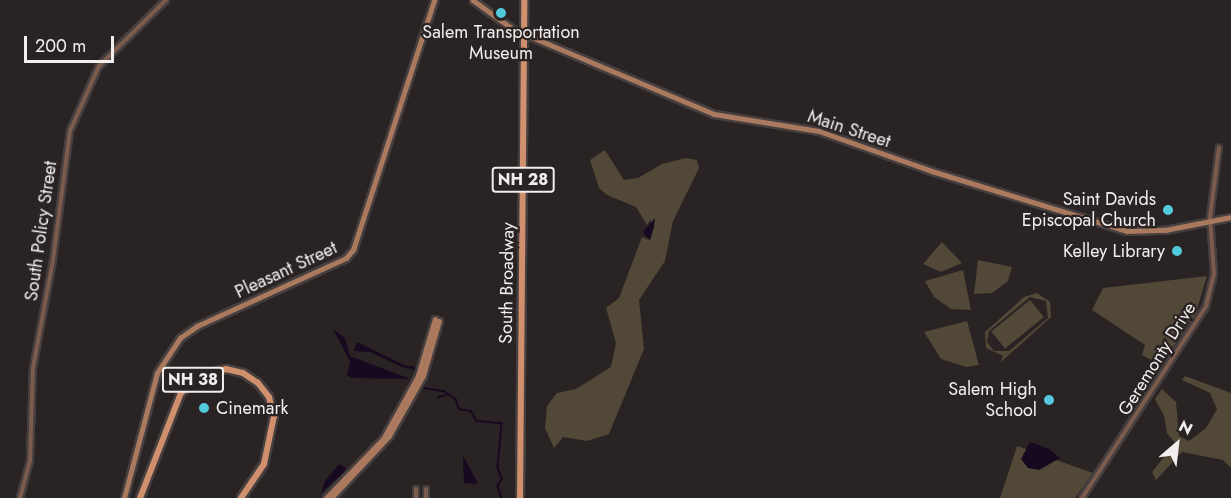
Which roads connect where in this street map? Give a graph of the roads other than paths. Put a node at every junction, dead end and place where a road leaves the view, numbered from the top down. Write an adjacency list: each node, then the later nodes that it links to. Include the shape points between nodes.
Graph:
1 (166, 0): 12 (street, South Policy Street, via 104,61 73,121 64,156 52,267 34,357 30,460)
2 (434, 0): 13 (main road, Pleasant Street, via 353,250 346,258 197,326 180,338 157,373)
3 (473, 0): 5 (main road, Main Street)
4 (524, 0): 5 (main road, NH 28)
5 (524, 33): 8 (main road, Main Street, via 709,112 819,131 1116,228 1151,232); 19 (main road, South Broadway / NH 28)
6 (1219, 148): 8 (street, Geremonty Drive)
7 (1231, 217): 8 (main road, Main Street)
8 (1210, 222): 20 (street, Geremonty Drive, via 1213,279 1202,315)
9 (437, 320): 16 (main road, via 418,376 384,437)
10 (416, 489): 17 (street)
11 (426, 489): 18 (street)
12 (20, 498)
13 (124, 498)
14 (140, 498): 15 (main road, NH 38, via 182,393 196,378 222,369 239,372 258,383 273,412 262,467)
15 (241, 498)
16 (329, 498)
17 (416, 498)
18 (426, 498)
19 (520, 498)
20 (1082, 498)

